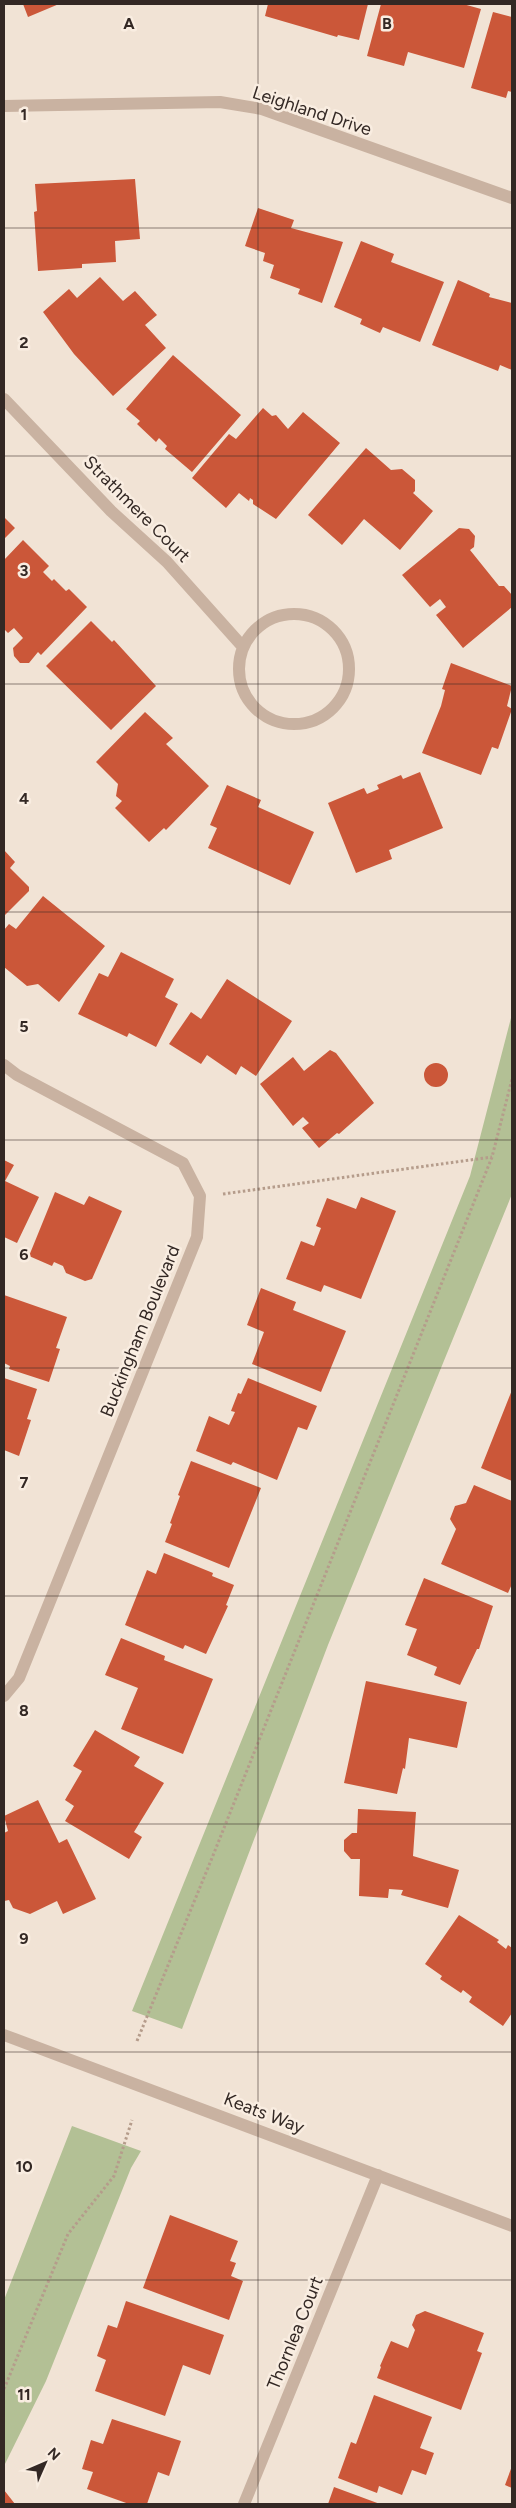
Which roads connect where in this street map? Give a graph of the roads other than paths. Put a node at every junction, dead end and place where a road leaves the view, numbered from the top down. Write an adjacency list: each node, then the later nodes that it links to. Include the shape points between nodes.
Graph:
1 (4, 106): 2 (street, Leighland Drive, via 220,102 262,109)
2 (512, 198)
3 (4, 399): 4 (street, Strathmere Court, via 111,511 167,562)
4 (243, 647): 4 (street, via 238,665 246,697 258,711 275,721 294,724 313,721 339,701 345,689 349,666 344,647 336,633 321,620 287,614 270,618 254,630)
5 (4, 1065): 6 (street, Buckingham Boulevard, via 183,1163 200,1196 197,1237 19,1678)
6 (4, 1696)
7 (4, 2035): 8 (street, Keats Way)
8 (378, 2175): 9 (street, Keats Way); 10 (street, Thornlea Court)
9 (512, 2226)
10 (244, 2504)

